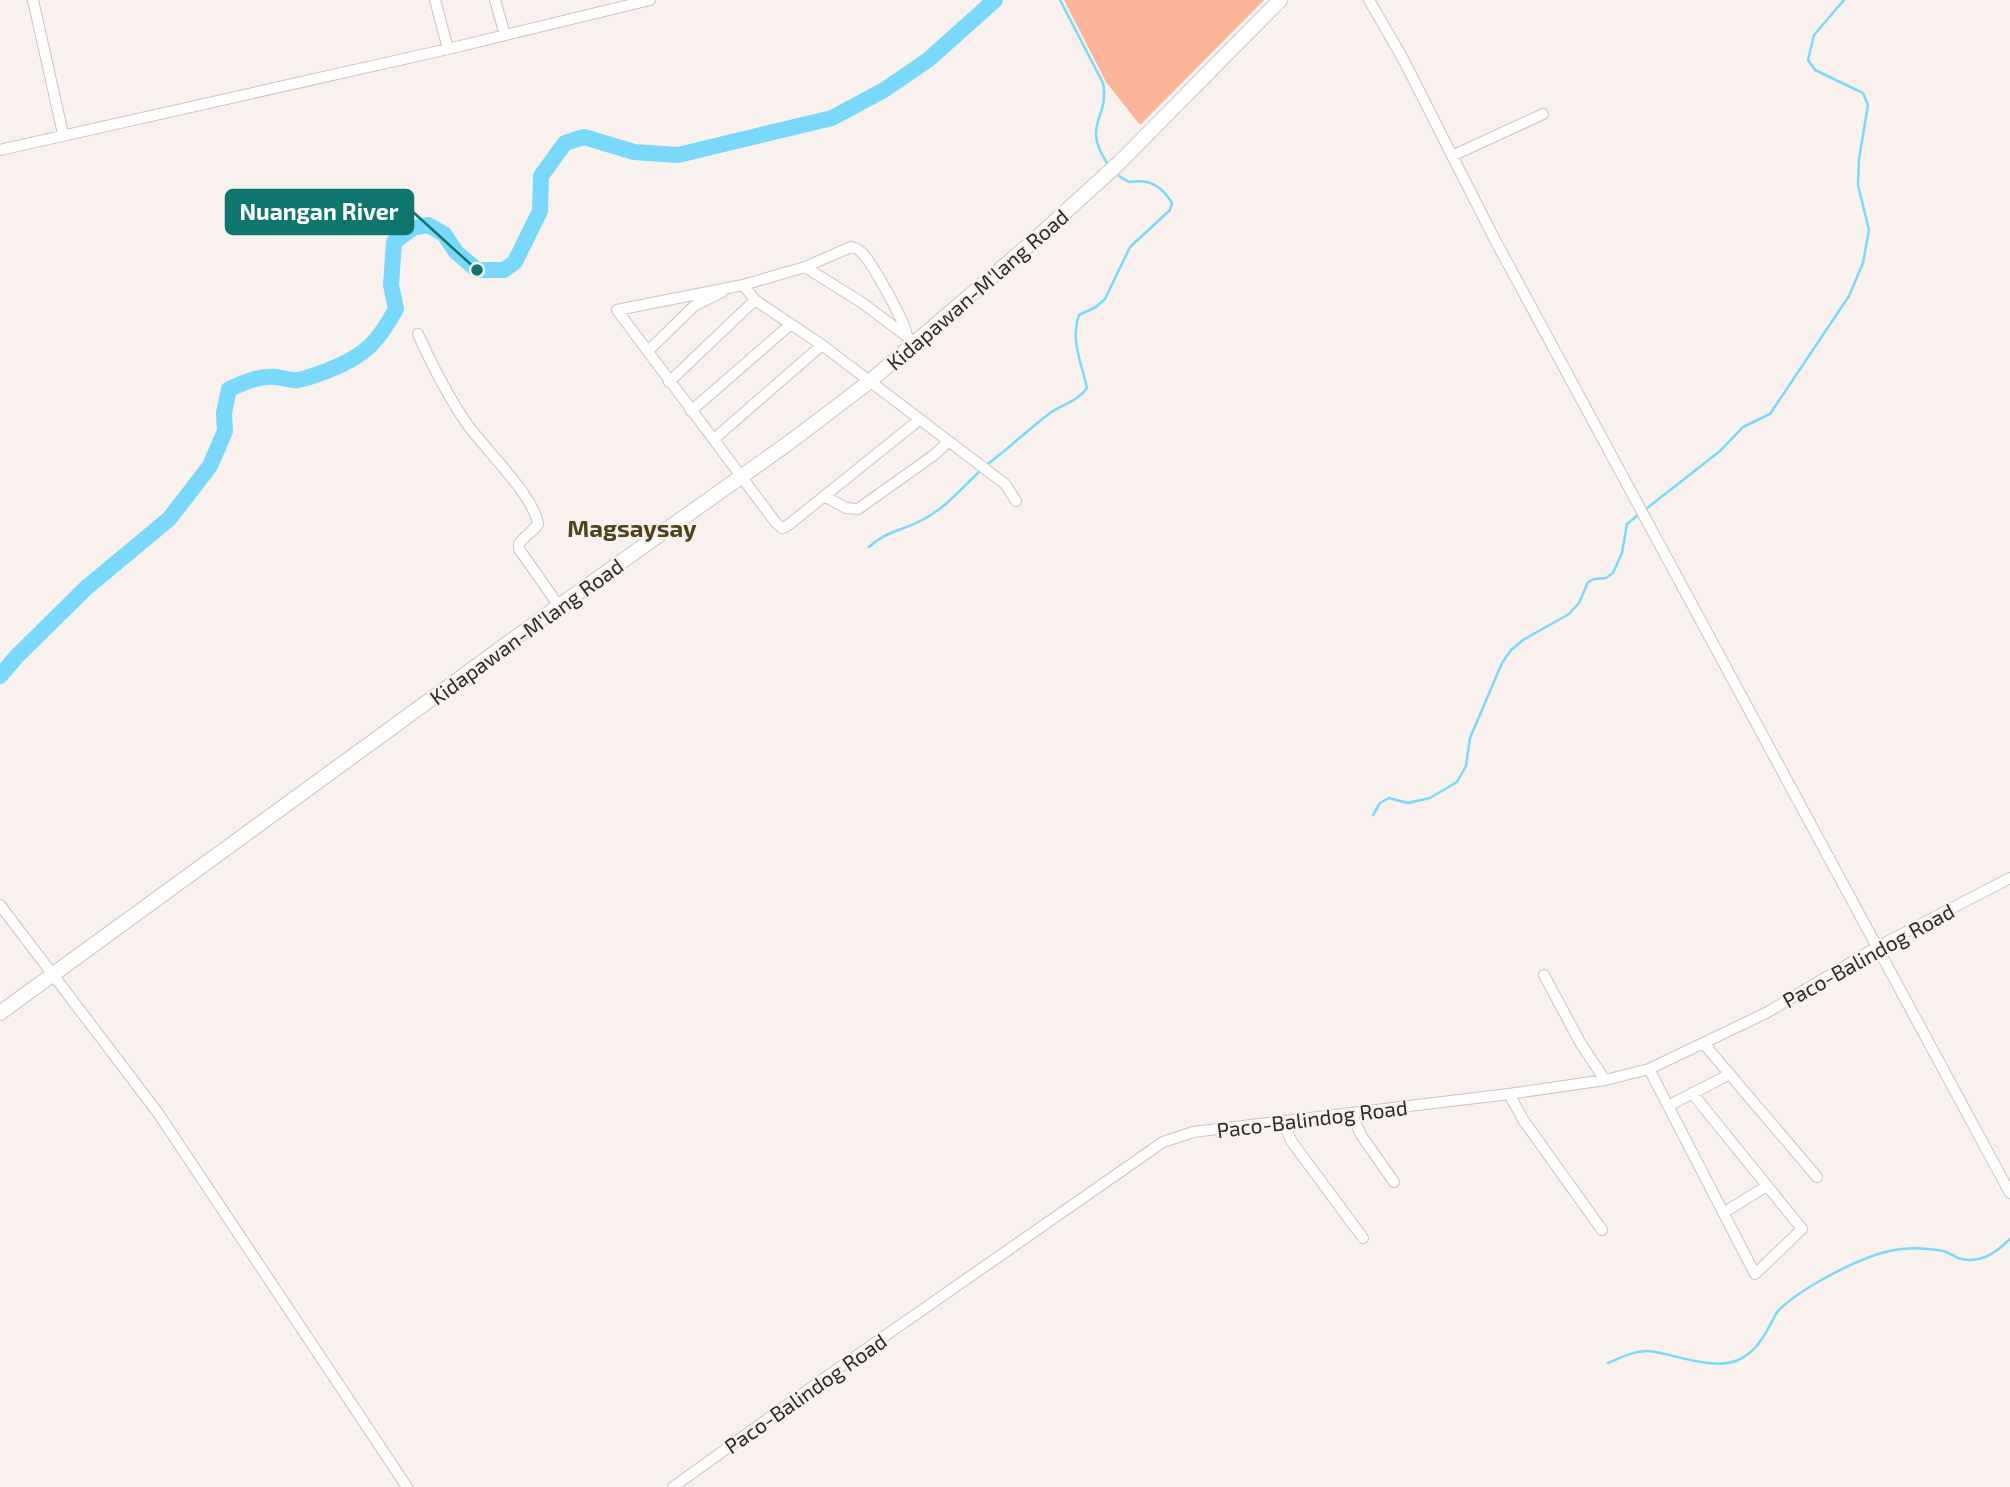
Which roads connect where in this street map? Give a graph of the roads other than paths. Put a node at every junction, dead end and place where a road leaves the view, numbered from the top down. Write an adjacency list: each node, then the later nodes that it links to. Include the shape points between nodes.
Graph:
1 (33, 0): 10 (street)
2 (435, 0): 8 (street)
3 (495, 0): 7 (street)
4 (650, 0): 7 (street)
5 (1280, 0): 18 (main road, Kidapawan-M'lang Road, via 1119,163 1030,244)
6 (1369, 0): 12 (street)
7 (505, 35): 8 (street)
8 (448, 49): 10 (street)
9 (1543, 114): 12 (street)
10 (63, 134): 11 (street)
11 (0, 150)
12 (1452, 156): 33 (street)
13 (805, 267): 14 (street); 18 (street); 18 (street, via 851,247 860,250)
14 (739, 285): 15 (street); 20 (street, via 694,306); 20 (street, via 617,310)
15 (755, 300): 16 (street); 21 (street)
16 (791, 324): 19 (street); 23 (street)
17 (418, 334): 30 (street, via 467,424 532,505 538,524 522,539 519,549)
18 (911, 340): 22 (main road, Kidapawan-M'lang Road)
19 (822, 345): 22 (street); 25 (street)
20 (648, 351): 21 (street)
21 (669, 382): 23 (street)
22 (869, 382): 24 (street); 27 (main road, Kidapawan-M'lang Road)
23 (691, 411): 25 (street)
24 (919, 420): 26 (street); 28 (street)
25 (714, 439): 27 (street)
26 (948, 442): 28 (street, via 858,509); 29 (street, via 1005,484)
27 (742, 476): 28 (street, via 782,528); 30 (main road, Kidapawan-M'lang Road)
28 (824, 496)
29 (1016, 501)
30 (559, 606): 35 (main road, Kidapawan-M'lang Road)
31 (2010, 878): 33 (street, Paco-Balindog Road)
32 (0, 905): 35 (street)
33 (1877, 947): 37 (street, Paco-Balindog Road); 49 (street)
34 (1545, 975): 40 (street)
35 (52, 976): 36 (main road, Kidapawan-M'lang Road); 53 (street, via 158,1113)
36 (0, 1013)
37 (1704, 1044): 38 (street, Paco-Balindog Road); 39 (street)
38 (1649, 1069): 40 (street, Paco-Balindog Road); 43 (street)
39 (1730, 1074): 41 (street); 46 (street)
40 (1605, 1080): 42 (street, Paco-Balindog Road)
41 (1692, 1093): 43 (street); 48 (street)
42 (1509, 1094): 44 (street, Paco-Balindog Road); 51 (street)
43 (1668, 1105): 50 (street)
44 (1351, 1113): 45 (street, Paco-Balindog Road); 47 (street)
45 (1282, 1121): 52 (street, via 1292,1142); 54 (street, Paco-Balindog Road, via 1193,1132 1163,1142)
46 (1817, 1177)
47 (1394, 1182)
48 (1767, 1186): 50 (street); 50 (street, via 1802,1229 1755,1274)
49 (2010, 1193)
50 (1723, 1213)
51 (1602, 1230)
52 (1363, 1238)
53 (407, 1487)
54 (673, 1487)

